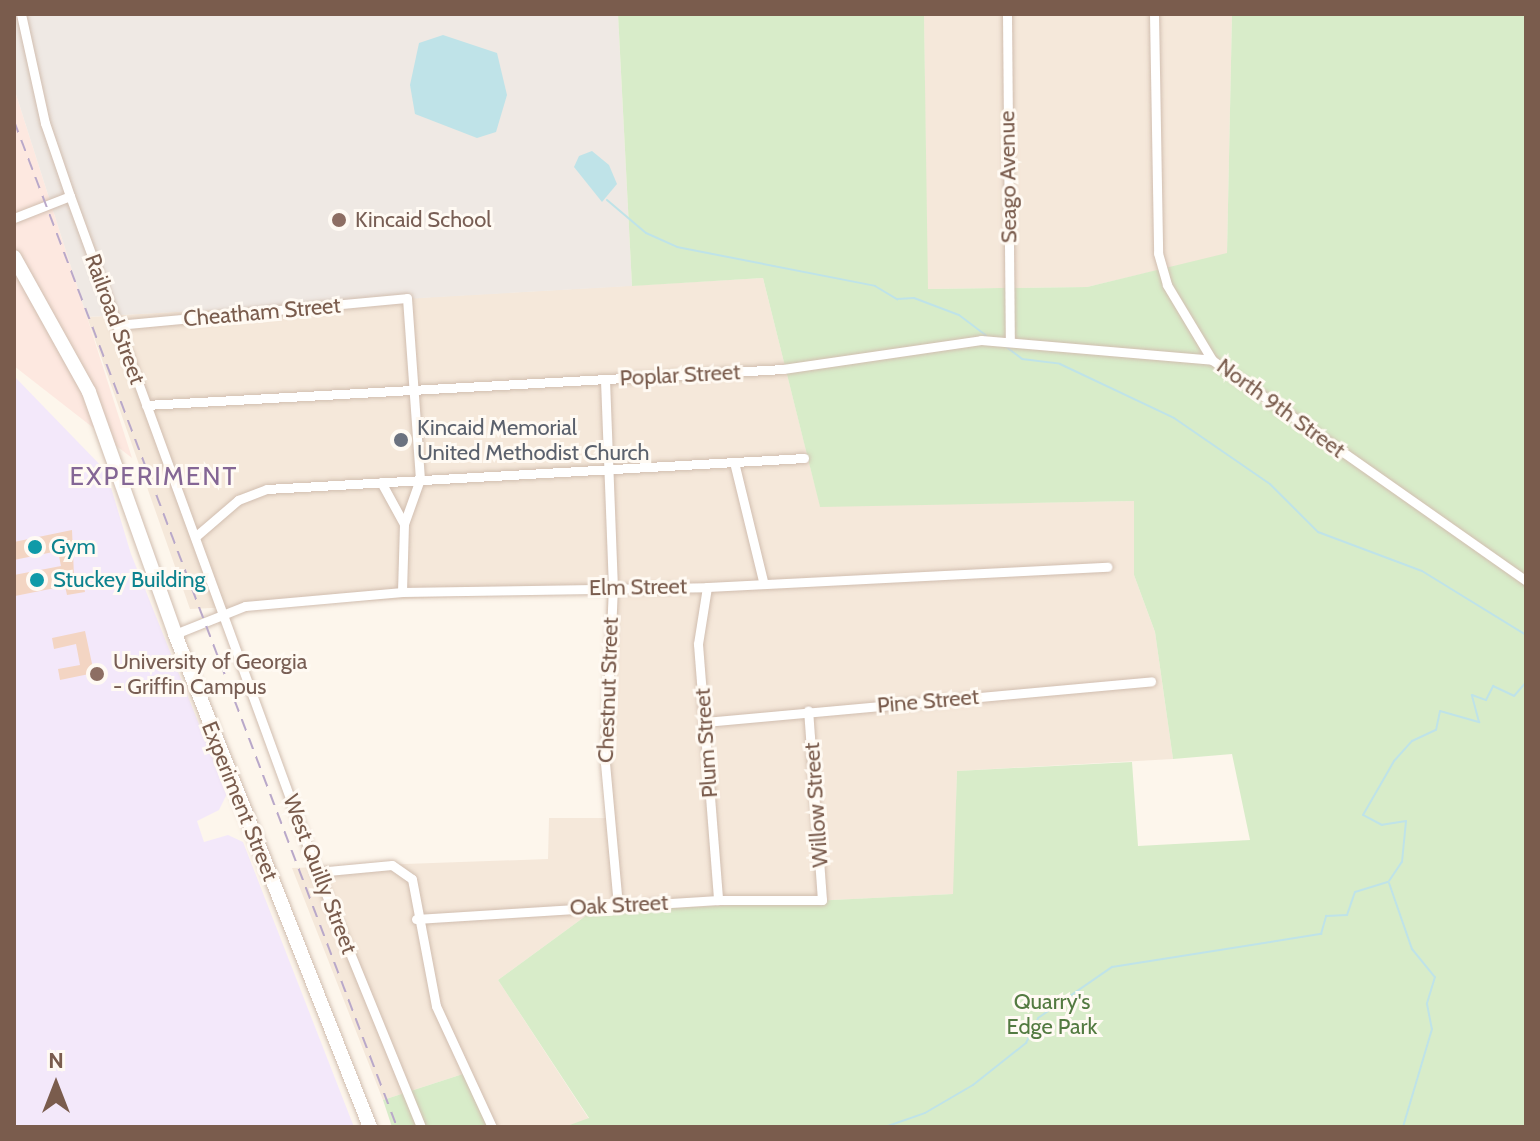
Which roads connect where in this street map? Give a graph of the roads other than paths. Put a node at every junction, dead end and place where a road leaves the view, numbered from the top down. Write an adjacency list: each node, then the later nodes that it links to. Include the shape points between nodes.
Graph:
1 (21, 14): 4 (street, Railroad Street, via 45,123)
2 (1007, 14): 8 (street, Seago Avenue)
3 (1154, 14): 9 (street, North 9th Street, via 1158,253 1167,285)
4 (70, 196): 5 (street); 7 (street, Railroad Street)
5 (14, 218)
6 (14, 257): 27 (main road, Experiment Street, via 89,392)
7 (116, 325): 11 (street, Cheatham Street, via 407,298); 12 (street, Railroad Street)
8 (1010, 339): 9 (street, Poplar Street); 10 (street, Poplar Street, via 783,369)
9 (1212, 360): 22 (street, North 9th Street)
10 (605, 380): 11 (street, Poplar Street); 15 (street, Chestnut Street)
11 (417, 390): 12 (street, Poplar Street); 16 (street)
12 (146, 405): 19 (street, Railroad Street)
13 (804, 458): 14 (street)
14 (734, 462): 15 (street); 21 (street)
15 (610, 468): 16 (street); 23 (street, Chestnut Street)
16 (420, 479): 17 (street); 18 (street)
17 (381, 482): 18 (street); 19 (street, via 251,492)
18 (404, 524): 25 (street)
19 (195, 537): 26 (street, Railroad Street)
20 (1108, 567): 21 (street, Elm Street)
21 (763, 581): 24 (street, Elm Street)
22 (1526, 581)
23 (613, 587): 24 (street, Elm Street); 25 (street, Elm Street); 34 (street, Chestnut Street, via 605,763)
24 (707, 587): 30 (street, Plum Street, via 698,644)
25 (402, 592): 26 (street, Elm Street, via 245,606)
26 (225, 619): 27 (street, Elm Street); 31 (street, West Quilly Street)
27 (175, 634): 36 (main road, Experiment Street)
28 (1151, 681): 29 (street, Pine Street)
29 (808, 711): 30 (street, Pine Street); 33 (street, Willow Street)
30 (704, 722): 32 (street, Plum Street)
31 (317, 872): 35 (street, via 392,865 406,871); 37 (street, West Quilly Street)
32 (718, 900): 33 (street, Oak Street); 34 (street, Oak Street)
33 (822, 900)
34 (618, 905): 35 (street, Oak Street)
35 (416, 919): 38 (street, via 436,1006)
36 (370, 1127)
37 (421, 1127)
38 (492, 1127)

